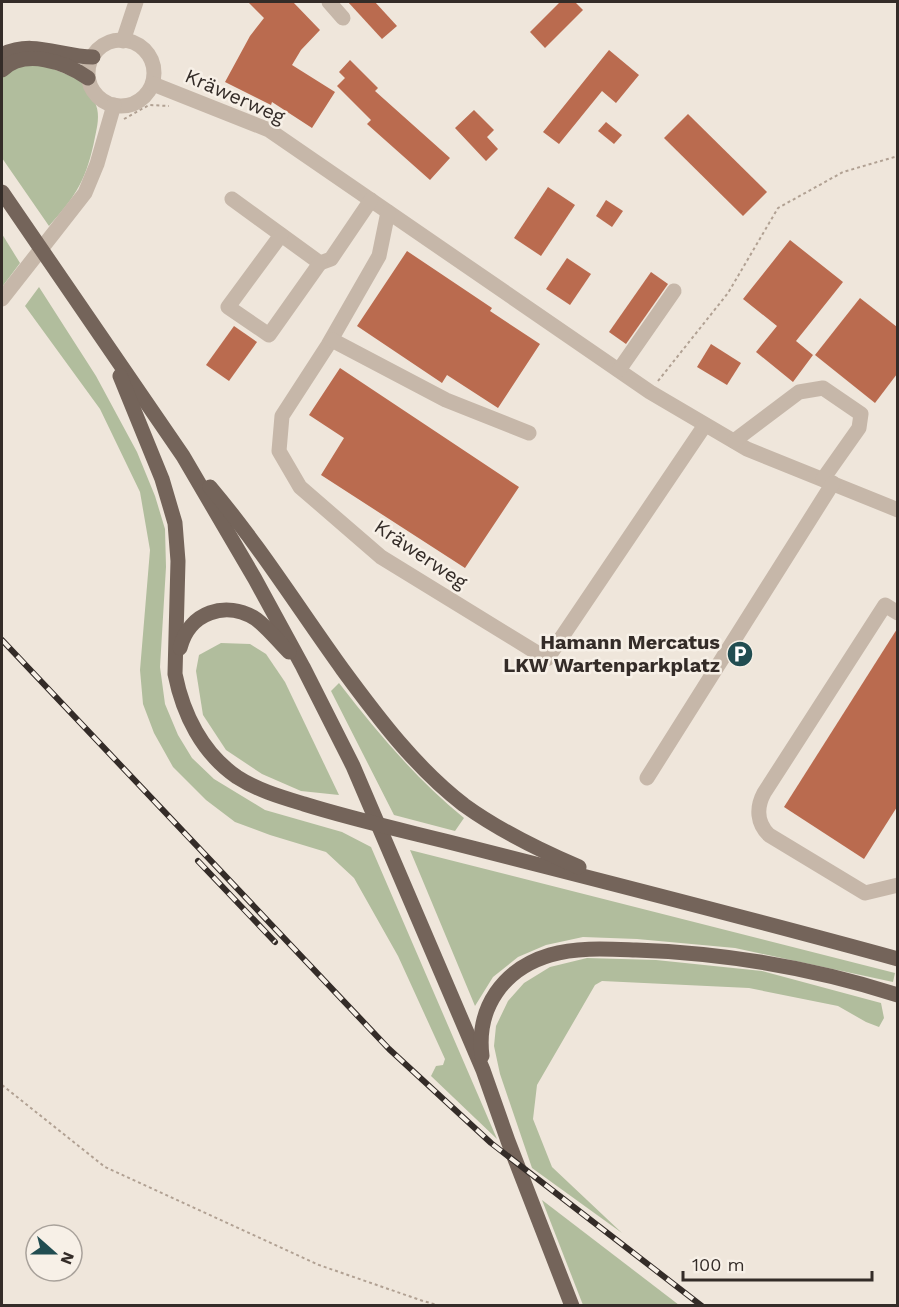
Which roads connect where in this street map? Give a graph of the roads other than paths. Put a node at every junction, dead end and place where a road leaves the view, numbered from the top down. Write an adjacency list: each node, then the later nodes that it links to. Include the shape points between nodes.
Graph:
1 (136, 2): 4 (street)
2 (329, 2): 3 (street)
3 (343, 18)
4 (123, 41): 6 (street, via 109,43); 9 (street, via 139,46 151,58)
5 (2, 55): 6 (main road, via 18,48 35,48)
6 (93, 57): 8 (street)
7 (2, 70): 8 (main road, via 11,63 39,59 63,64)
8 (88, 78): 10 (street, via 95,93)
9 (153, 84): 10 (street, via 134,103); 13 (street, Kräwerweg, via 269,130)
10 (114, 105): 18 (street, via 85,193)
11 (2, 192): 20 (main road)
12 (232, 199): 15 (street)
13 (371, 200): 14 (street, Kräwerweg); 16 (street, via 331,259)
14 (388, 212): 19 (street, Kräwerweg, via 379,256); 21 (street, Kräwerweg)
15 (281, 235): 16 (street); 16 (street, via 228,307 269,336)
16 (320, 263)
17 (674, 291): 21 (street)
18 (2, 299)
19 (332, 340): 22 (street, Kräwerweg, via 282,416 279,451 300,487 381,557 548,659); 23 (street, via 446,400)
20 (109, 349): 25 (main road); 30 (main road, via 162,479 175,523)
21 (619, 370): 22 (street, Kräwerweg)
22 (705, 424): 24 (street, Kräwerweg)
23 (529, 433)
24 (734, 441): 26 (street, Kräwerweg, via 747,450); 26 (street, via 799,392 823,388 861,414 859,429)
25 (183, 456): 29 (main road); 33 (main road, via 238,521 369,706 432,776 463,804 516,838)
26 (828, 481): 27 (street, Kräwerweg); 31 (street)
27 (897, 510)
28 (897, 613): 32 (street, via 885,605 764,793 758,810 769,835 865,893)
29 (303, 667): 30 (main road, via 261,624 245,614 224,609 203,615 187,629); 36 (main road, via 353,766)
30 (175, 674): 33 (main road, via 178,692 195,732 225,768 251,785 329,812)
31 (647, 778)
32 (897, 885)
33 (629, 888): 34 (main road)
34 (897, 959)
35 (897, 995): 36 (main road, via 808,971 725,957 637,950 564,952 525,966 493,996 482,1024)
36 (483, 1070): 37 (main road)
37 (572, 1305)

